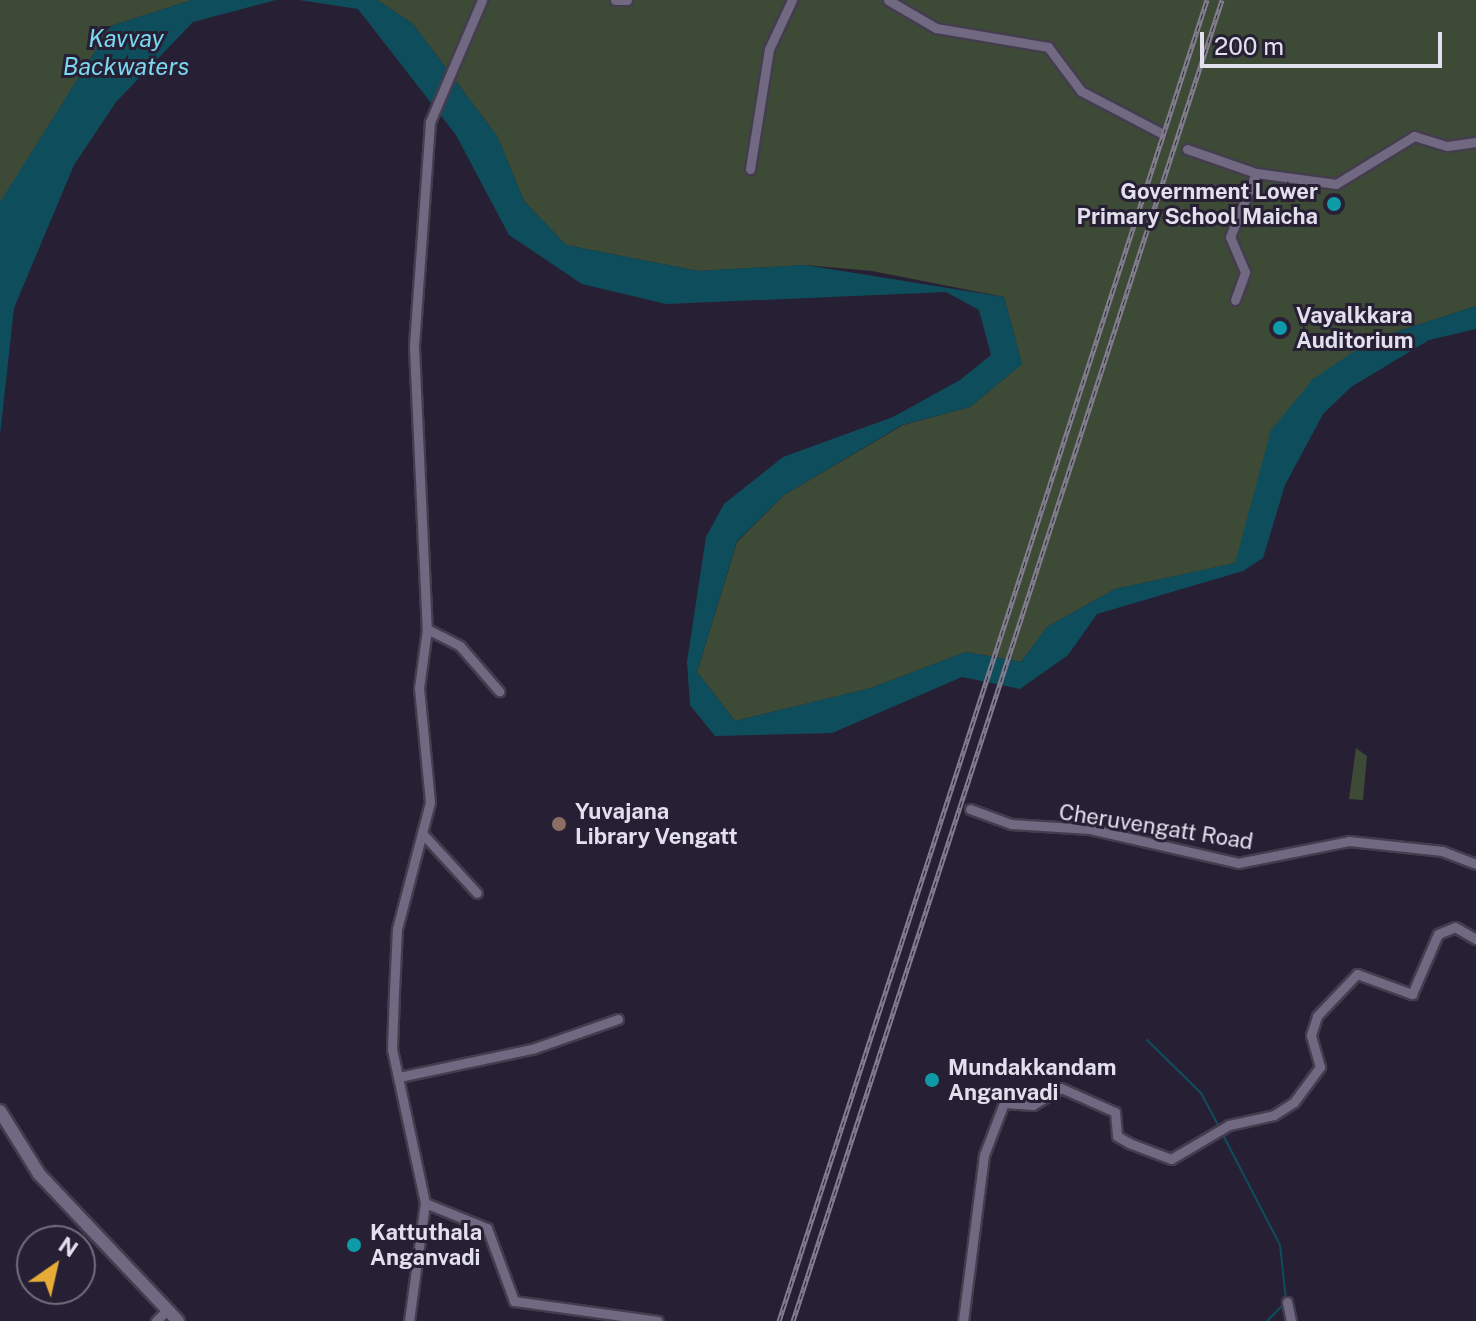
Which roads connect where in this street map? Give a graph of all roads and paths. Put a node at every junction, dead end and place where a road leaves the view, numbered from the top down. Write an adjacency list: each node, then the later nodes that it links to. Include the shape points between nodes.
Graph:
1 (482, 0): 12 (street, via 430,122 414,347)
2 (615, 0): 3 (street)
3 (627, 0)
4 (792, 0): 9 (street, via 769,49)
5 (888, 0): 6 (street, via 936,28 1048,47 1081,91)
6 (1161, 133)
7 (1476, 142): 10 (street, via 1447,146 1414,136 1336,184)
8 (1187, 149): 10 (street)
9 (750, 169)
10 (1256, 173): 11 (street, via 1230,237 1245,272)
11 (1235, 300)
12 (427, 629): 13 (street, via 460,646); 15 (street, via 419,688 430,802)
13 (499, 691)
14 (970, 809): 16 (street, Cheruvengatt Road, via 1011,824 1090,829 1238,863 1349,841 1442,851)
15 (422, 833): 17 (street); 20 (street, via 397,929 392,1049)
16 (1476, 864)
17 (477, 893)
18 (1476, 939): 29 (street, via 1455,927 1438,934 1412,994 1357,974 1314,1022 1320,1067 1294,1102 1225,1128 1171,1159 1117,1136 1115,1112 1061,1088 1033,1105 1004,1103 984,1155)
19 (618, 1019): 20 (street, via 532,1049)
20 (399, 1077): 22 (street)
21 (0, 1111): 24 (street, via 39,1174)
22 (425, 1203): 27 (street); 28 (street, via 487,1228 514,1301)
23 (1287, 1302): 30 (street)
24 (167, 1310): 25 (street); 26 (street)
25 (156, 1321)
26 (178, 1321)
27 (409, 1321)
28 (658, 1321)
29 (963, 1321)
30 (1291, 1321)

